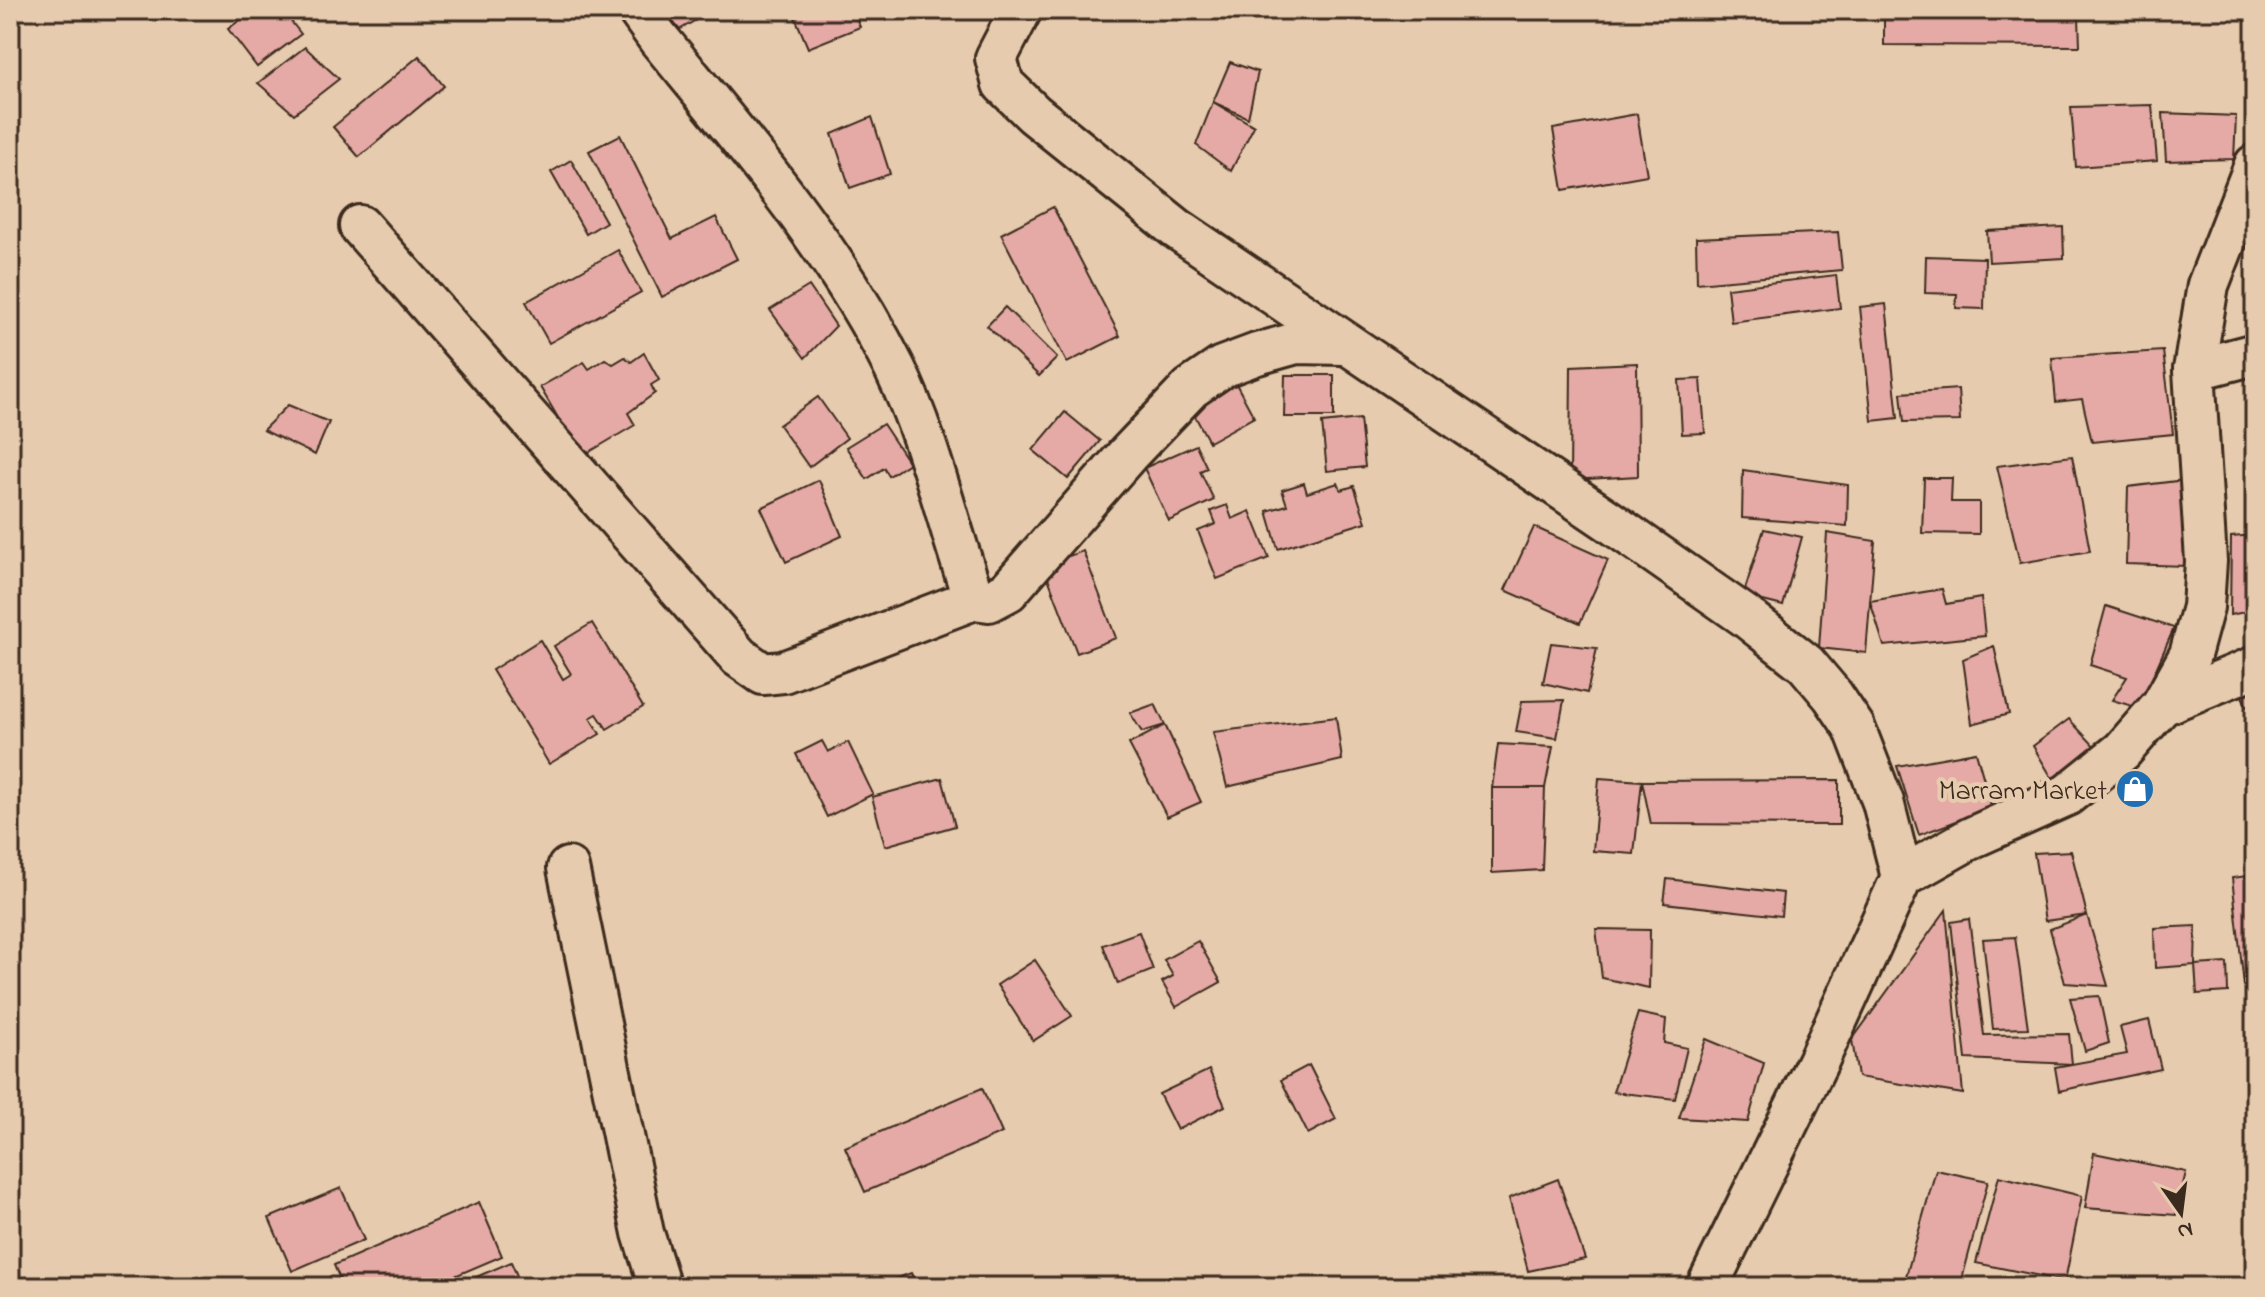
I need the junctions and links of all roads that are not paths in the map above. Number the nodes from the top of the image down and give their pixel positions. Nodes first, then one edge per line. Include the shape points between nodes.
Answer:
1 (638, 10) edge
2 (1021, 10) edge
3 (2255, 165) edge
4 (360, 226) dead end
5 (1343, 344) junction
6 (2255, 354) edge
7 (2194, 370) junction
8 (974, 599) junction
9 (2255, 667) edge
10 (2162, 705) junction
11 (568, 868) dead end
12 (1902, 877) junction
13 (660, 1287) edge
14 (1707, 1287) edge

1 - 8 street via 795,206 875,332 914,416
2 - 5 street via 996,58 1003,84 1176,228
3 - 7 street via 2208,285
4 - 8 street via 756,671 783,672
5 - 8 street via 1296,343 1222,367 1201,381 1128,454 1003,595 989,601
5 - 12 street via 1609,521 1806,664 1854,727 1883,802
6 - 7 street
7 - 10 street via 2206,561 2203,607 2190,655
9 - 10 street
10 - 12 street via 2122,751 2067,795 1971,838
11 - 13 street via 643,1233
12 - 14 street

